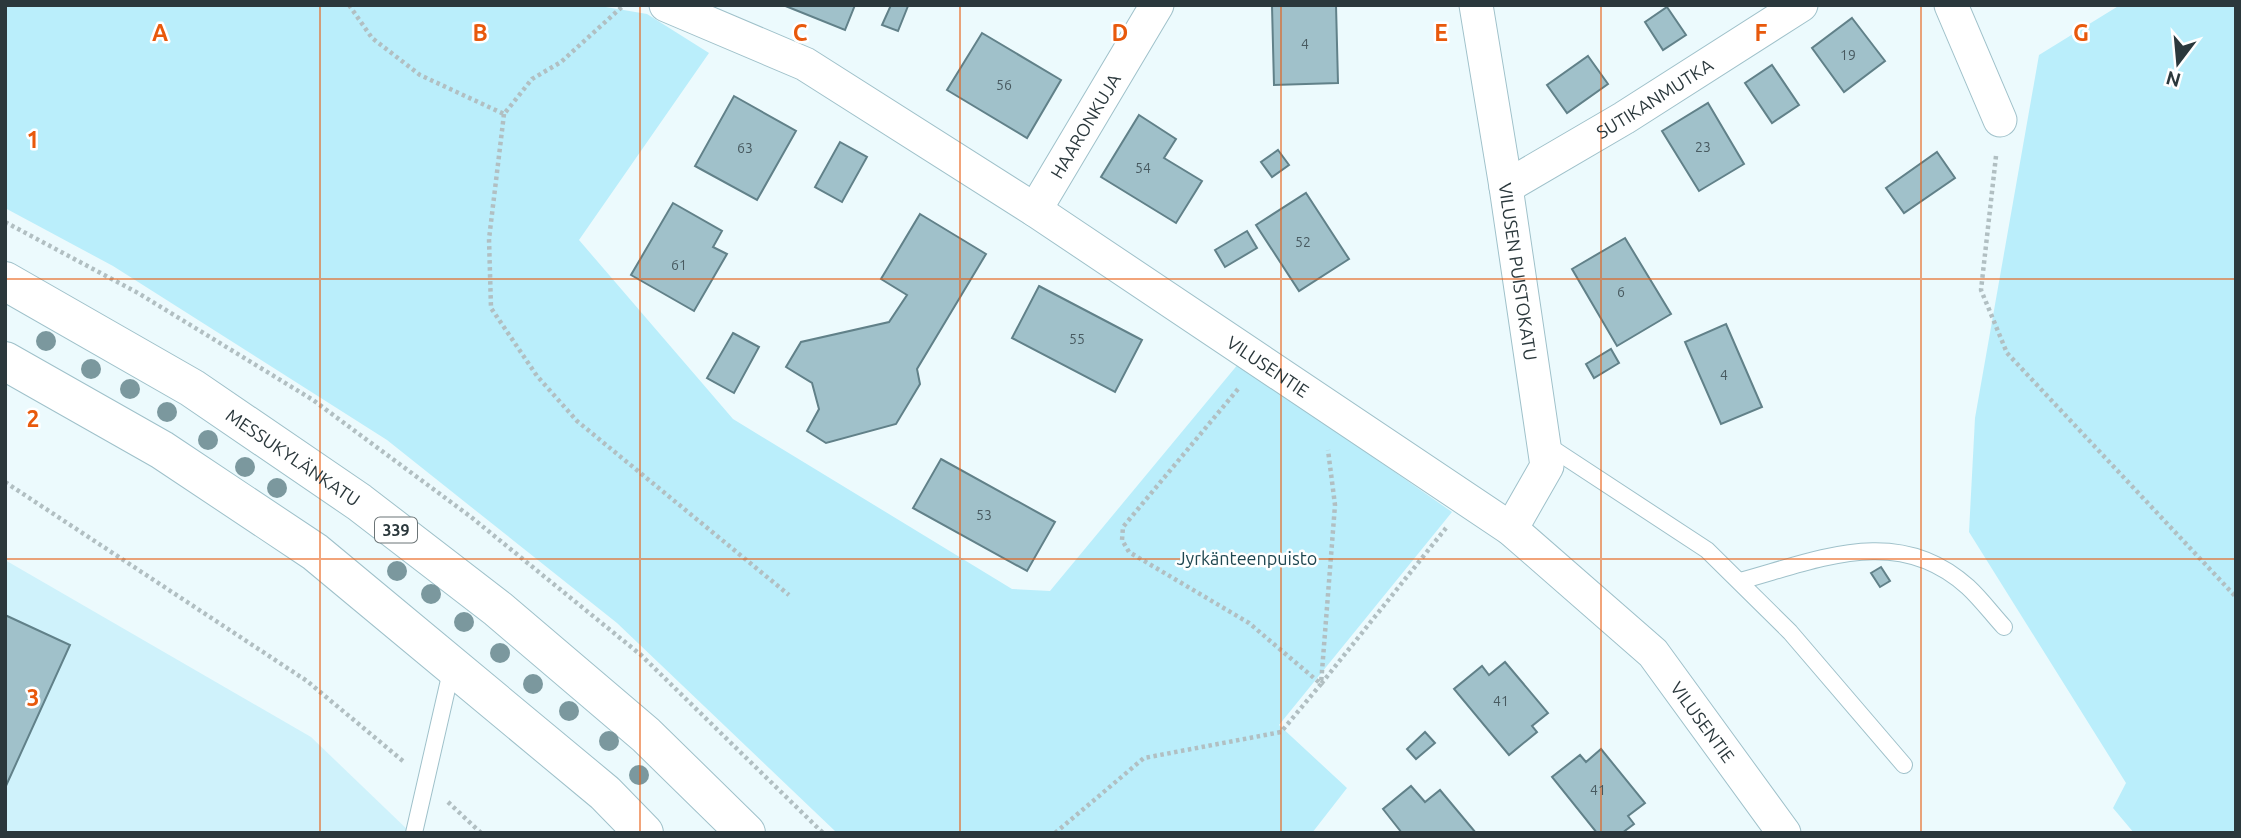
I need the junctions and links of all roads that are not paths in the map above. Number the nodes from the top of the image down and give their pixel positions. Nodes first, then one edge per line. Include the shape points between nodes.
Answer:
1 (666, 5) edge
2 (1157, 5) edge
3 (1476, 5) edge
4 (1801, 5) edge
5 (1951, 5) edge
6 (2000, 120) road end
7 (1506, 187) junction
8 (1035, 210) junction
9 (5, 281) edge
10 (5, 361) edge
11 (1543, 442) junction
12 (1511, 529) junction
13 (1740, 581) junction
14 (2004, 627) dead end
15 (452, 664) junction
16 (1904, 765) dead end
17 (414, 833) edge
18 (644, 833) edge
19 (746, 833) edge
20 (1784, 833) edge

1 - 8 street, VILUSENTIE via 805,64
2 - 8 street, HAARONKUJA
3 - 7 street, VILUSEN PUISTOKATU
4 - 7 street, SUTIKANMUTKA
5 - 6 street
7 - 11 street, VILUSEN PUISTOKATU
8 - 12 street, VILUSENTIE
9 - 19 main road, MESSUKYLÄNKATU / 339 via 192,388 359,502 498,609 646,735
10 - 15 main road via 162,450 315,552
11 - 12 street, VILUSEN PUISTOKATU via 1547,466
11 - 13 lane via 1707,550
12 - 20 street, VILUSENTIE via 1653,653
13 - 14 lane via 1848,552 1882,550 1912,555 1967,586
13 - 16 lane
15 - 17 lane
15 - 18 main road via 605,793

